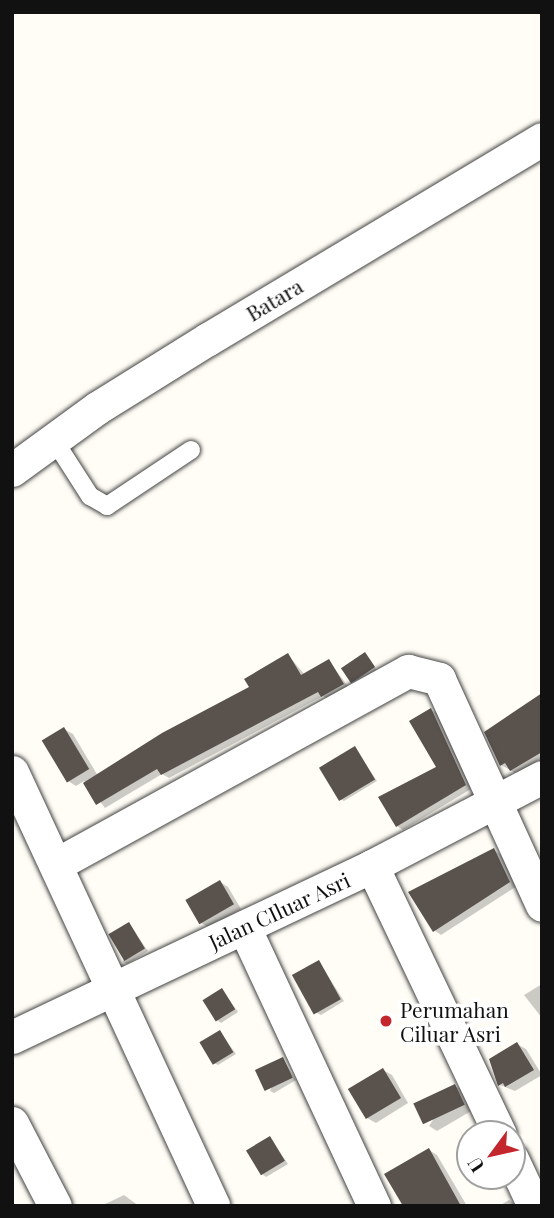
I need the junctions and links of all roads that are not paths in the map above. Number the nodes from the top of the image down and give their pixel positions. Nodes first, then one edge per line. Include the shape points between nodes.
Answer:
1 (542, 139) edge
2 (54, 440) junction
3 (191, 450) dead end
4 (12, 470) edge
5 (12, 772) edge
6 (542, 777) edge
7 (494, 802) junction
8 (57, 864) junction
9 (372, 866) junction
10 (542, 905) edge
11 (244, 927) junction
12 (113, 988) junction
13 (12, 1037) edge
14 (493, 1120) edge
15 (12, 1123) edge
16 (526, 1189) edge
17 (55, 1206) edge
18 (213, 1206) edge
19 (374, 1206) edge
20 (534, 1206) edge

1 - 2 street, Batara via 208,338
2 - 3 lane via 90,496 107,506
2 - 4 street, Batara
5 - 8 street
6 - 7 street, Jalan CIluar Asri
7 - 8 street via 439,679 408,671
7 - 9 street, Jalan CIluar Asri
7 - 10 street
8 - 12 street
9 - 11 street, Jalan CIluar Asri
9 - 14 street
11 - 12 street, Jalan CIluar Asri
11 - 19 street
12 - 13 street, Jalan CIluar Asri
12 - 18 street
15 - 17 street
16 - 20 street

